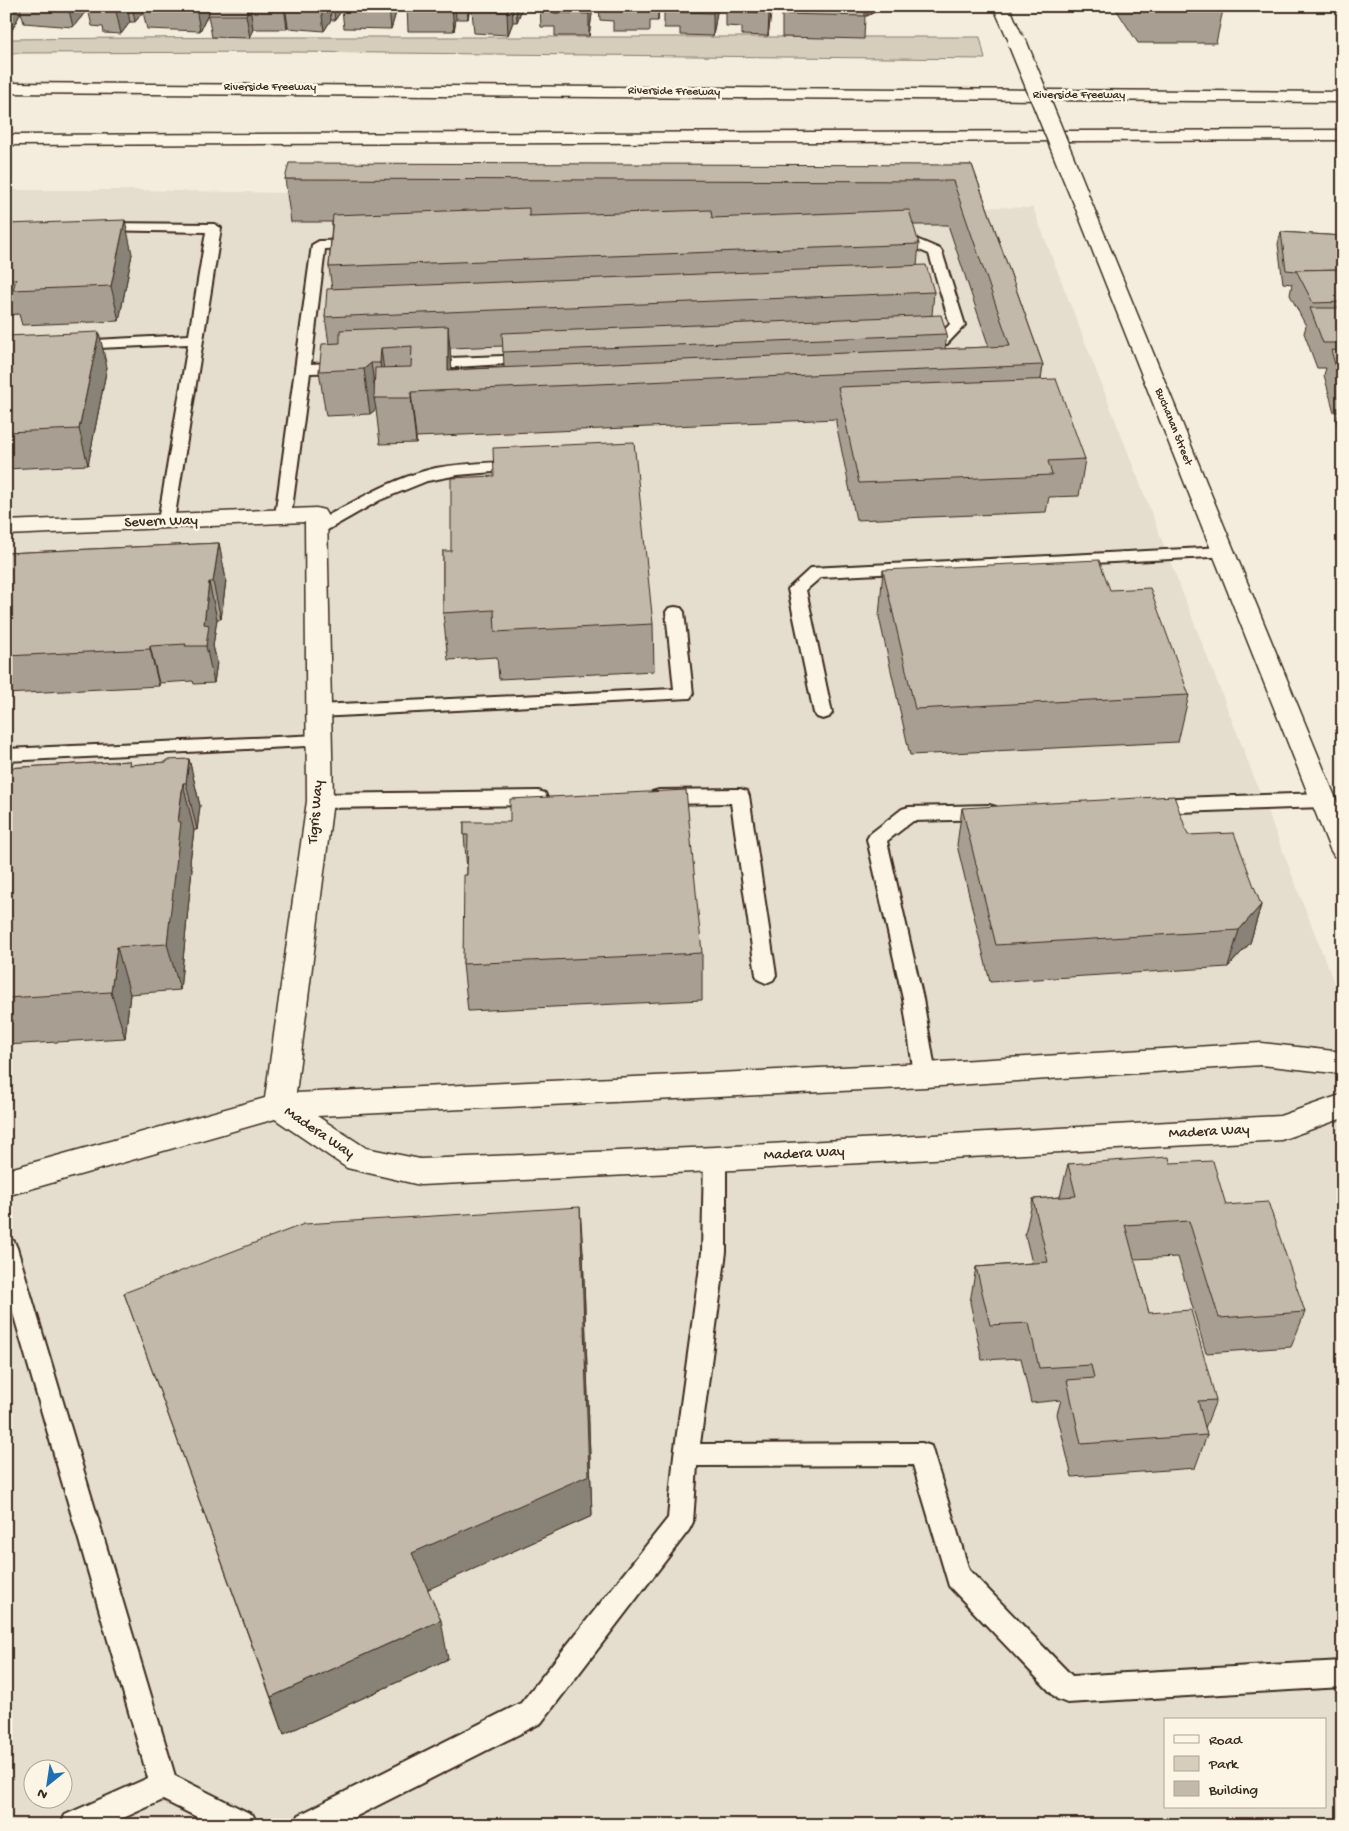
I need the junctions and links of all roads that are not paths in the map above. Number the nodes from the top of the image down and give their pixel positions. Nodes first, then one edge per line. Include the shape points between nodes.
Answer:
1 (1001, 6) edge
2 (6, 88) edge
3 (1343, 97) edge
4 (1343, 135) edge
5 (6, 140) edge
6 (86, 227) edge
7 (873, 238) edge
8 (377, 243) edge
9 (196, 339) junction
10 (902, 343) edge
11 (63, 346) edge
12 (542, 358) edge
13 (413, 364) edge
14 (363, 366) edge
15 (303, 369) junction
16 (539, 466) edge
17 (283, 516) junction
18 (166, 521) junction
19 (316, 522) junction
20 (6, 528) edge
21 (1224, 552) junction
22 (675, 612) dead end
23 (318, 711) junction
24 (823, 713) dead end
25 (320, 741) junction
26 (6, 755) edge
27 (640, 797) edge
28 (560, 798) edge
29 (1323, 800) junction
30 (320, 801) junction
31 (1134, 806) edge
32 (1006, 811) edge
33 (1343, 849) edge
34 (766, 975) dead end
35 (1343, 1063) edge
36 (925, 1075) junction
37 (279, 1106) junction
38 (1343, 1106) edge
39 (715, 1159) junction
40 (6, 1183) edge
41 (6, 1248) edge
42 (686, 1455) junction
43 (1343, 1674) edge
44 (164, 1785) junction
45 (75, 1825) edge
46 (244, 1825) edge
47 (309, 1825) edge

1 - 21 main road, Buchanan Street, bridge
2 - 3 main road, Riverside Freeway
4 - 5 main road
6 - 9 lane via 214,228
7 - 10 lane via 902,238 935,252 958,324 942,341
8 - 15 lane via 319,245
9 - 11 lane
9 - 18 lane
12 - 13 lane
14 - 15 lane
15 - 17 lane
16 - 19 lane via 436,474
17 - 18 main road, Severn Way
17 - 19 main road, Severn Way
18 - 20 main road, Severn Way
19 - 23 main road, Tigris Way
21 - 24 lane via 817,572 798,589
21 - 29 main road, Buchanan Street
22 - 23 lane via 684,694
23 - 25 main road, Tigris Way
25 - 26 lane
25 - 30 main road, Tigris Way
27 - 34 lane via 740,796
28 - 30 lane
29 - 31 lane
29 - 33 main road, Buchanan Street
30 - 37 main road, Tigris Way
32 - 36 lane via 909,814 877,839 913,999
35 - 36 main road, Madera Way via 1261,1054
36 - 37 main road, Madera Way
37 - 39 main road, Madera Way via 358,1160 420,1172
37 - 40 main road, Madera Way
38 - 39 main road, Madera Way via 1281,1128
39 - 42 lane via 714,1252
41 - 44 lane
42 - 43 lane via 922,1454 958,1577 1067,1690
42 - 47 lane via 680,1522 531,1713
44 - 45 lane
44 - 46 lane

